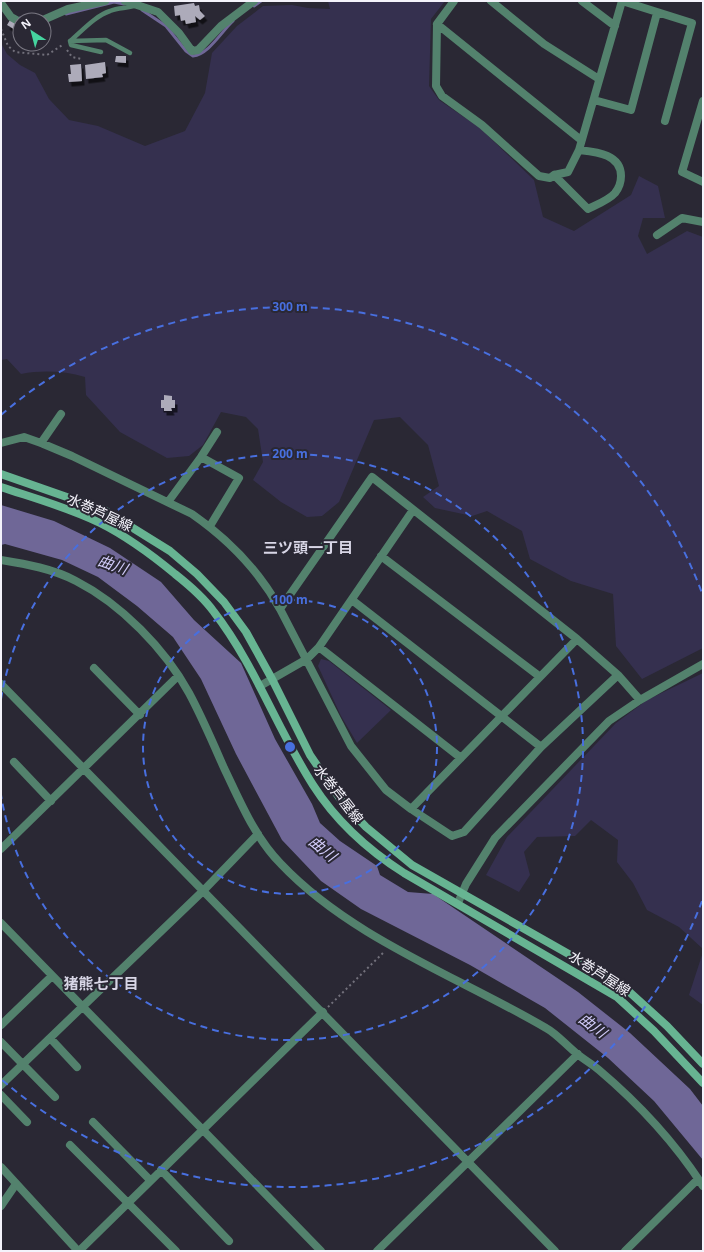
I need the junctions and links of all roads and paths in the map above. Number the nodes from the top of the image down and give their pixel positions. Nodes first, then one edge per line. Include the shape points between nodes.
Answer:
1 (106, 1) edge
2 (125, 1) edge
3 (254, 1) edge
4 (454, 1) edge
5 (491, 1) edge
6 (582, 1) edge
7 (622, 1) edge
8 (1, 3) edge
9 (138, 5) junction
10 (658, 13) junction
11 (52, 16) edge
12 (12, 18) edge
13 (436, 24) junction
14 (615, 26) junction
15 (1, 29) edge
16 (70, 41) junction
17 (101, 52) dead end
18 (130, 53) dead end
19 (599, 79) junction
20 (594, 100) junction
21 (703, 101) edge
22 (665, 121) dead end
23 (581, 140) junction
24 (579, 150) junction
25 (554, 175) junction
26 (703, 182) edge
27 (703, 222) edge
28 (657, 235) dead end
29 (61, 414) dead end
30 (217, 432) dead end
31 (1, 443) edge
32 (41, 443) junction
33 (201, 457) junction
34 (1, 474) edge
35 (1, 487) edge
36 (168, 502) junction
37 (413, 510) junction
38 (210, 526) junction
39 (381, 556) junction
40 (1, 560) edge
41 (352, 600) junction
42 (280, 609) junction
43 (577, 639) junction
44 (319, 647) junction
45 (307, 659) junction
46 (703, 664) edge
47 (94, 668) dead end
48 (618, 675) junction
49 (178, 676) junction
50 (539, 676) junction
51 (272, 679) junction
52 (1, 684) edge
53 (260, 686) junction
54 (640, 700) junction
55 (140, 715) junction
56 (500, 717) junction
57 (541, 747) junction
58 (461, 758) junction
59 (14, 762) dead end
60 (84, 768) junction
61 (51, 801) junction
62 (411, 809) junction
63 (258, 834) junction
64 (1, 849) edge
65 (204, 890) junction
66 (462, 893) junction
67 (458, 903) junction
68 (1, 923) edge
69 (391, 945) junction
70 (52, 976) junction
71 (82, 1006) junction
72 (323, 1012) junction
73 (1, 1025) edge
74 (50, 1038) junction
75 (1, 1042) edge
76 (578, 1054) junction
77 (23, 1064) junction
78 (703, 1064) edge
79 (77, 1067) dead end
80 (703, 1083) edge
81 (1, 1085) edge
82 (1, 1095) edge
83 (54, 1097) dead end
84 (28, 1122) dead end
85 (93, 1122) dead end
86 (202, 1130) junction
87 (70, 1145) dead end
88 (468, 1163) junction
89 (1, 1167) edge
90 (161, 1170) junction
91 (150, 1180) junction
92 (701, 1183) edge
93 (16, 1184) junction
94 (128, 1202) junction
95 (1, 1206) edge
96 (229, 1241) dead end
97 (78, 1251) edge
98 (176, 1251) edge
99 (321, 1251) edge
100 (378, 1251) edge
101 (555, 1251) edge
102 (625, 1251) edge

1 - 11 street via 68,9
2 - 9 street
3 - 9 street via 221,26 198,50 192,51 179,33 158,12
4 - 13 street
5 - 19 street via 544,44
6 - 14 street
7 - 10 street
7 - 14 street
8 - 12 street
9 - 16 lane via 110,11
10 - 20 street via 631,110
10 - 22 street via 692,23
13 - 23 street
13 - 25 street via 436,86 442,96 482,124 539,176 550,178
14 - 19 street
15 - 16 path via 8,46 15,52 47,55
16 - 17 lane via 71,45
16 - 18 lane via 106,40
19 - 20 street
20 - 23 street
21 - 26 street via 682,172
23 - 24 street
24 - 25 street via 568,172
24 - 25 street via 598,152 617,162 621,183 614,194 588,209
27 - 28 street via 682,218
29 - 32 street
30 - 33 street
31 - 32 street via 24,437
32 - 36 street
33 - 36 street
33 - 38 street via 239,478
34 - 51 main road, 水巻芦屋線 via 104,510 170,551 224,602 246,632
35 - 53 main road, 水巻芦屋線 via 99,523 133,541 161,562 188,584 214,611
36 - 38 street
37 - 39 street
37 - 42 street via 372,477
37 - 43 street
38 - 42 street via 235,549 267,586
39 - 41 street
39 - 50 street
40 - 49 street via 52,571 75,580 101,596 146,634
41 - 44 street
41 - 56 street
42 - 45 street
43 - 48 street
43 - 50 street
44 - 45 street
44 - 58 street
45 - 51 street
45 - 62 street via 351,746 386,790
46 - 54 street
47 - 55 street
48 - 54 street
48 - 57 street
49 - 55 street
49 - 63 street via 189,692 240,802
50 - 56 street
51 - 53 street
51 - 66 main road, 水巻芦屋線 via 310,755 343,803 412,865
52 - 60 street
53 - 67 main road, 水巻芦屋線 via 314,787 355,836 387,862
54 - 66 street via 609,721 495,838
55 - 60 street
56 - 57 street
56 - 58 street
57 - 62 street via 464,832 452,836
58 - 62 street
59 - 61 street
60 - 61 street
60 - 65 street
61 - 64 street
63 - 65 street
63 - 69 street via 279,863 330,908
65 - 71 street
65 - 72 street
66 - 67 street
66 - 78 main road, 水巻芦屋線 via 625,988 667,1026
67 - 80 main road, 水巻芦屋線 via 617,997 654,1031
68 - 70 street
69 - 72 path
69 - 76 street via 548,1030
70 - 71 street
70 - 73 street
71 - 74 street
71 - 86 street
72 - 86 street
72 - 88 street
74 - 77 street
74 - 79 street
75 - 77 street
76 - 88 street
76 - 92 street via 633,1101
77 - 81 street
77 - 83 street
82 - 84 street
85 - 91 street
86 - 90 street
86 - 99 street
87 - 94 street
88 - 100 street
88 - 101 street
89 - 93 street
90 - 91 street
90 - 96 street
91 - 94 street
92 - 102 street
93 - 95 street
93 - 97 street
94 - 97 street
94 - 98 street

